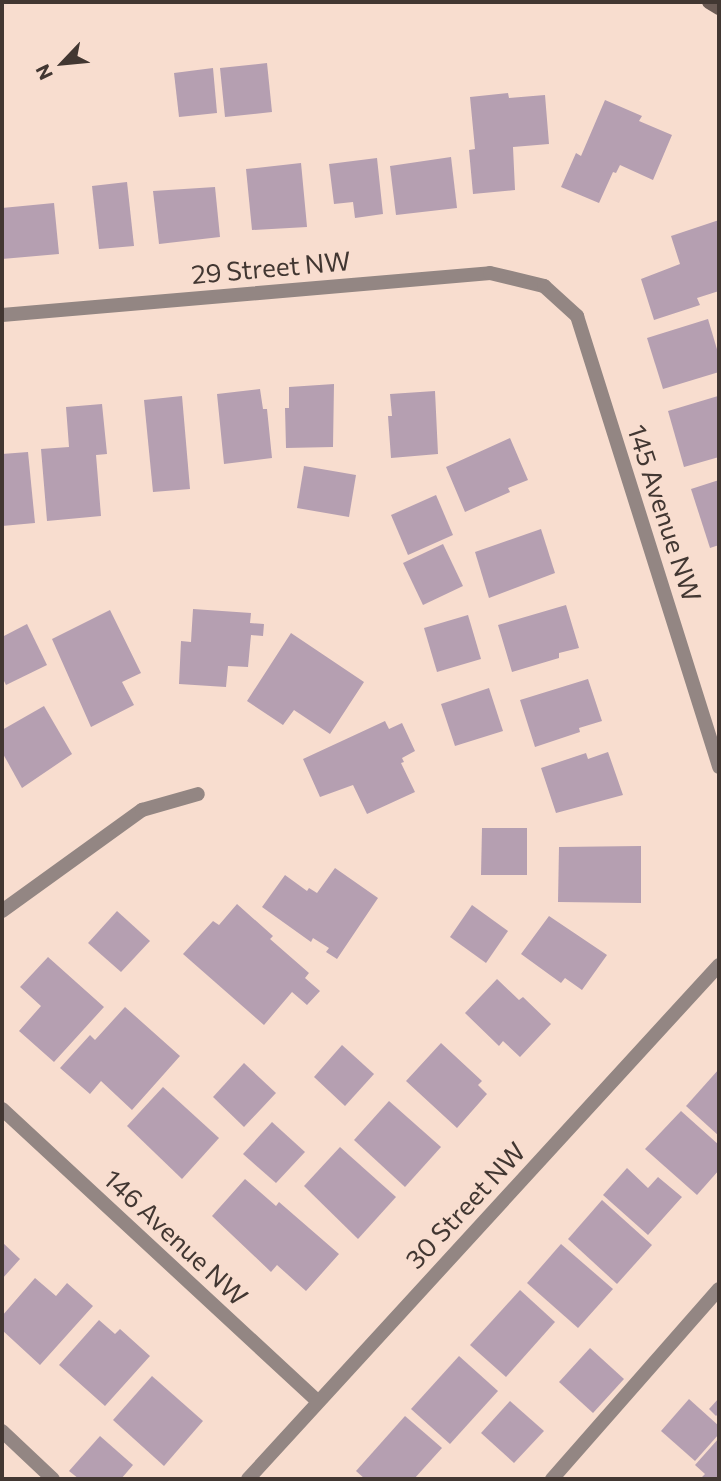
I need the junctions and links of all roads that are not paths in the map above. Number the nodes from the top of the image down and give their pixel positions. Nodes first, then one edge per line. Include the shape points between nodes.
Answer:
1 (709, 2) edge
2 (719, 8) edge
3 (544, 286) joint
4 (2, 315) edge
5 (719, 767) edge
6 (198, 794) dead end
7 (2, 911) edge
8 (719, 965) edge
9 (2, 1109) edge
10 (719, 1289) edge
11 (317, 1401) junction
12 (2, 1431) edge
13 (53, 1479) edge
14 (248, 1479) edge
15 (552, 1479) edge

1 - 2 main road
3 - 4 street, 29 Street NW via 490,274
3 - 5 street, 145 Avenue NW via 577,316
6 - 7 street via 142,810
8 - 11 street, 30 Street NW
9 - 11 street, 146 Avenue NW
10 - 15 street
11 - 14 street, 30 Street NW
12 - 13 street

